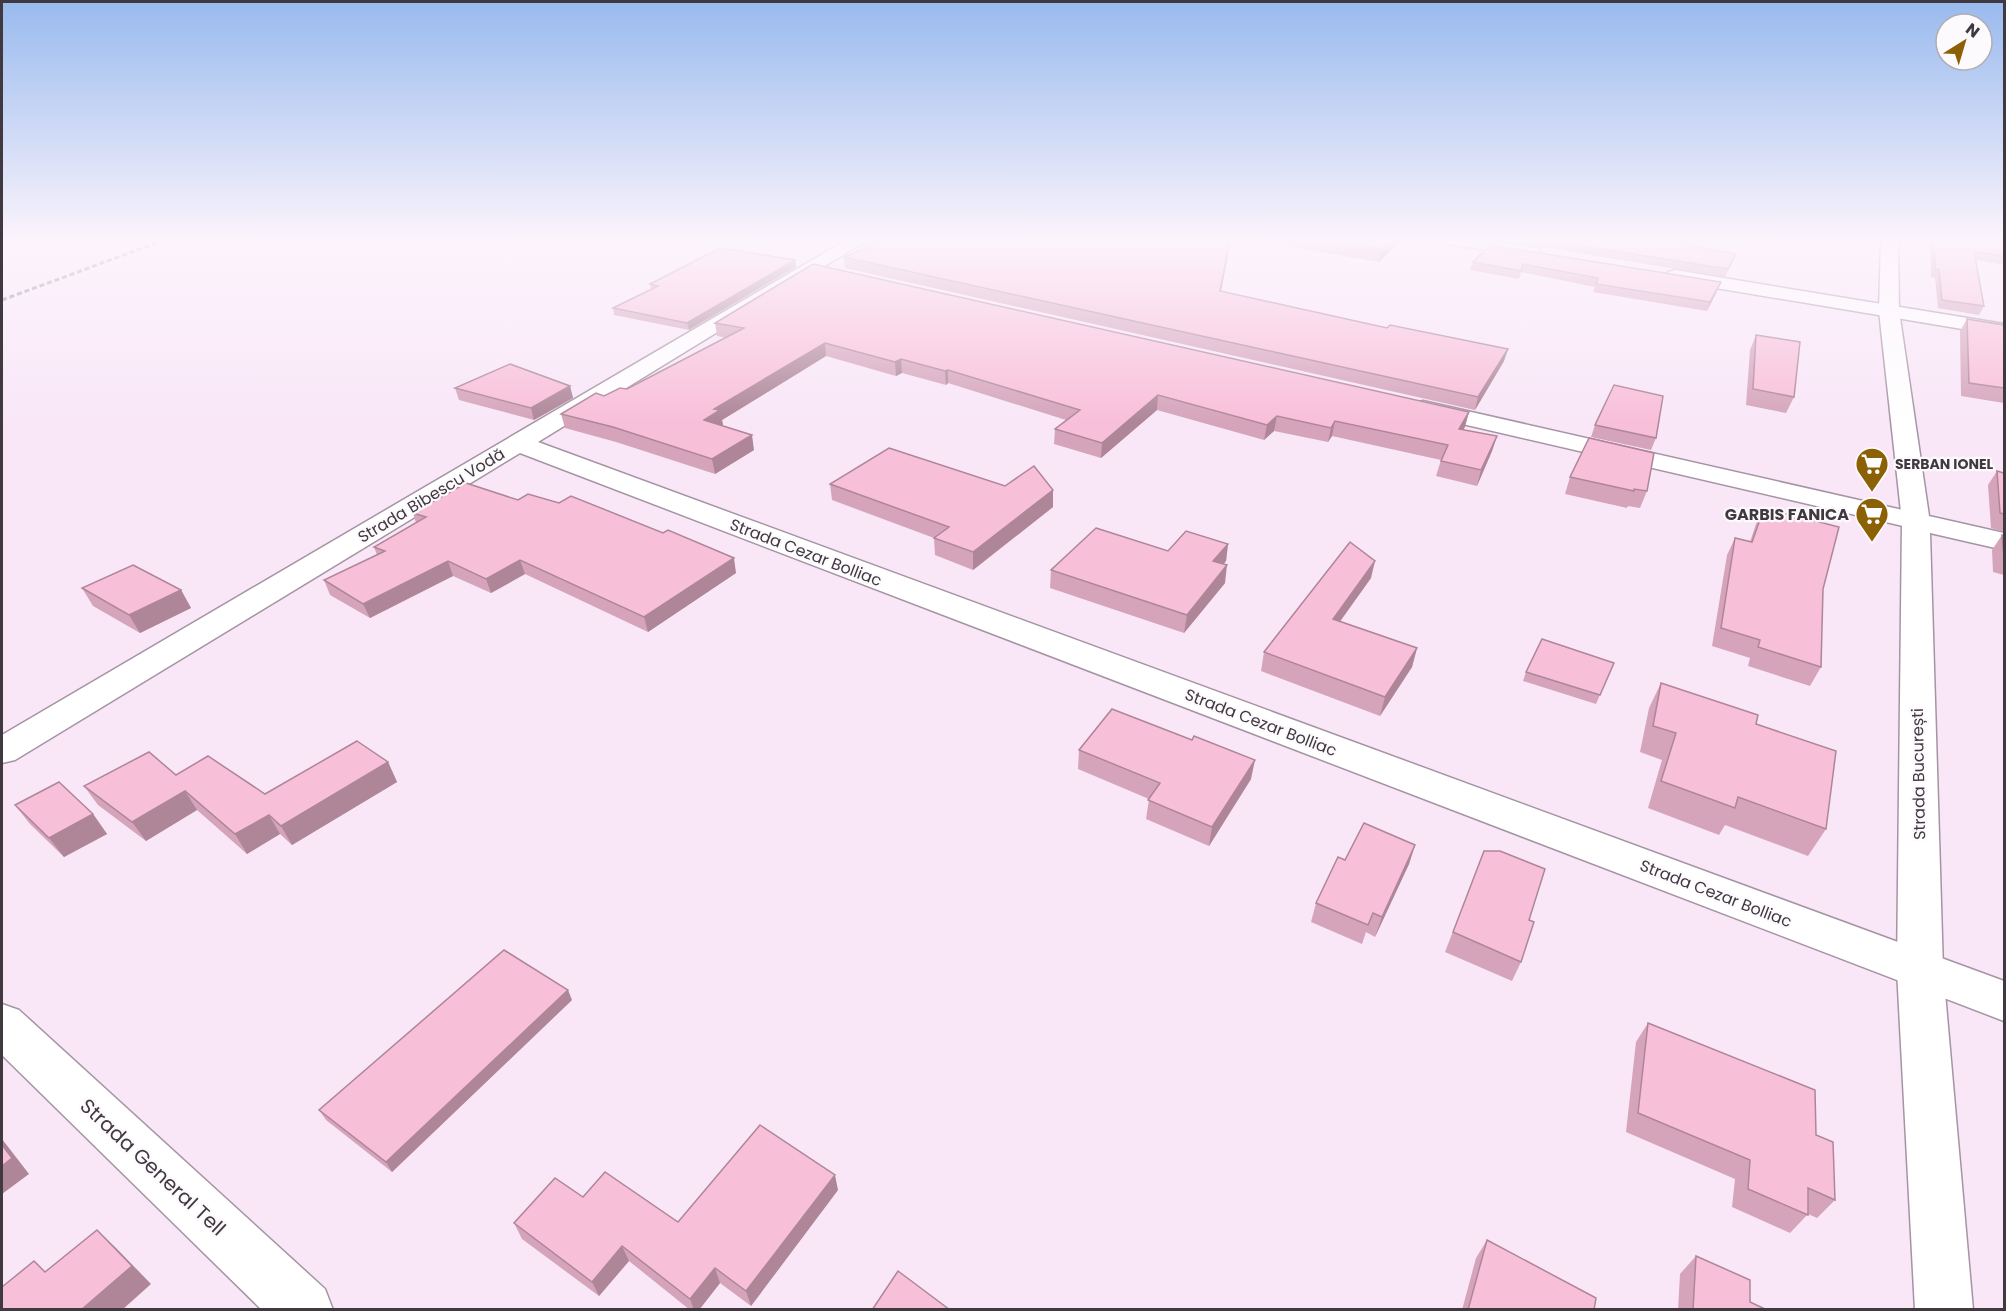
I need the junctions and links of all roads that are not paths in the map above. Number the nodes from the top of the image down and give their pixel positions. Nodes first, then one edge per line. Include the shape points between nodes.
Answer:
1 (756, 300) edge
2 (1823, 300) edge
3 (1889, 300) edge
4 (1889, 311) junction
5 (2004, 330) edge
6 (1404, 404) edge
7 (517, 443) junction
8 (1916, 521) junction
9 (2004, 541) edge
10 (2, 751) edge
11 (1920, 970) junction
12 (2004, 1001) edge
13 (2, 1025) edge
14 (304, 1310) edge
15 (1944, 1310) edge

1 - 7 street, Strada Bibescu Vodă
2 - 4 street
3 - 4 street, Strada București
4 - 5 street
4 - 8 street, Strada București
6 - 8 street
7 - 10 street, Strada Bibescu Vodă
7 - 11 street, Strada Cezar Bolliac
8 - 9 street
8 - 11 street, Strada București
11 - 12 street, Strada Cezar Bolliac
11 - 15 street, Strada București
13 - 14 street, Strada General Tell

